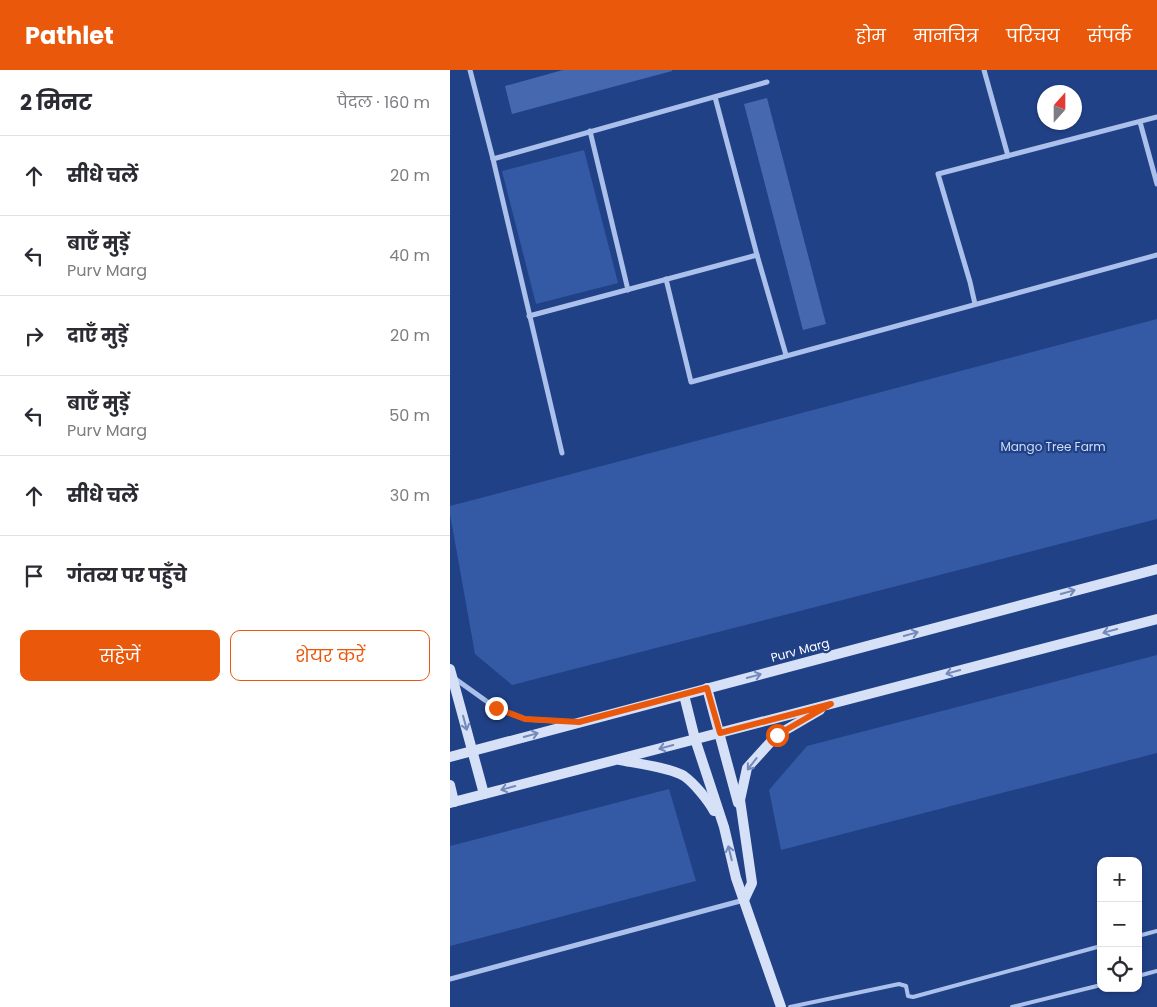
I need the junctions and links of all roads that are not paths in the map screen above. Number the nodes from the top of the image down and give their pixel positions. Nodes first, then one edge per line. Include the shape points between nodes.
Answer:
1 (470, 70) edge
2 (984, 70) edge
3 (767, 82) dead end
4 (715, 96) junction
5 (1157, 117) edge
6 (1140, 122) junction
7 (590, 132) junction
8 (1008, 156) junction
9 (493, 159) junction
10 (1157, 184) edge
11 (757, 255) junction
12 (1157, 255) edge
13 (666, 280) junction
14 (628, 290) junction
15 (975, 304) junction
16 (529, 316) junction
17 (786, 356) junction
18 (562, 453) dead end
19 (1157, 568) edge
20 (1157, 619) edge
21 (451, 672) edge
22 (707, 688) junction
23 (684, 695) junction
24 (831, 704) junction
25 (579, 722) junction
26 (720, 733) junction
27 (695, 739) junction
28 (472, 751) junction
29 (450, 757) edge
30 (617, 759) junction
31 (450, 785) edge
32 (484, 794) junction
33 (452, 802) edge
34 (743, 824) junction
35 (724, 827) junction
36 (744, 900) junction
37 (1157, 930) edge
38 (1142, 935) edge
39 (1097, 947) edge
40 (1157, 971) edge
41 (1142, 975) edge
42 (450, 979) edge
43 (1097, 986) edge
44 (781, 1007) edge
45 (790, 1007) edge
46 (1012, 1007) edge

1 - 9 street
2 - 8 street
3 - 4 street
4 - 7 street
4 - 11 street
5 - 6 street
6 - 8 street
6 - 10 street
7 - 9 street
7 - 14 street
8 - 15 street via 938,174
9 - 16 street
11 - 13 street
11 - 17 street
12 - 15 street
13 - 14 street
13 - 17 street via 691,382
14 - 16 street
15 - 17 street
16 - 18 street
22 -> 19 main road, Purv Marg
20 -> 24 main road
21 - 25 street via 496,708 525,719
21 -> 28 main road
22 - 23 main road, Purv Marg
22 - 26 main road
23 - 25 main road, Purv Marg
23 - 27 main road
24 - 26 main road
24 -> 34 main road via 777,735 747,768 740,800
28 -> 25 main road, Purv Marg
26 - 27 main road
26 - 34 main road
27 -> 30 main road
27 - 35 main road
28 - 29 main road, Purv Marg
28 - 32 main road
30 -> 32 main road
30 - 35 main road via 683,776 708,801
31 - 33 main road
32 - 33 main road
34 - 36 main road via 752,883
36 -> 35 main road
36 - 42 street
36 - 44 main road
37 - 38 lane
39 - 45 lane via 913,998 908,996 906,986 899,984
40 - 41 lane
43 - 46 lane

